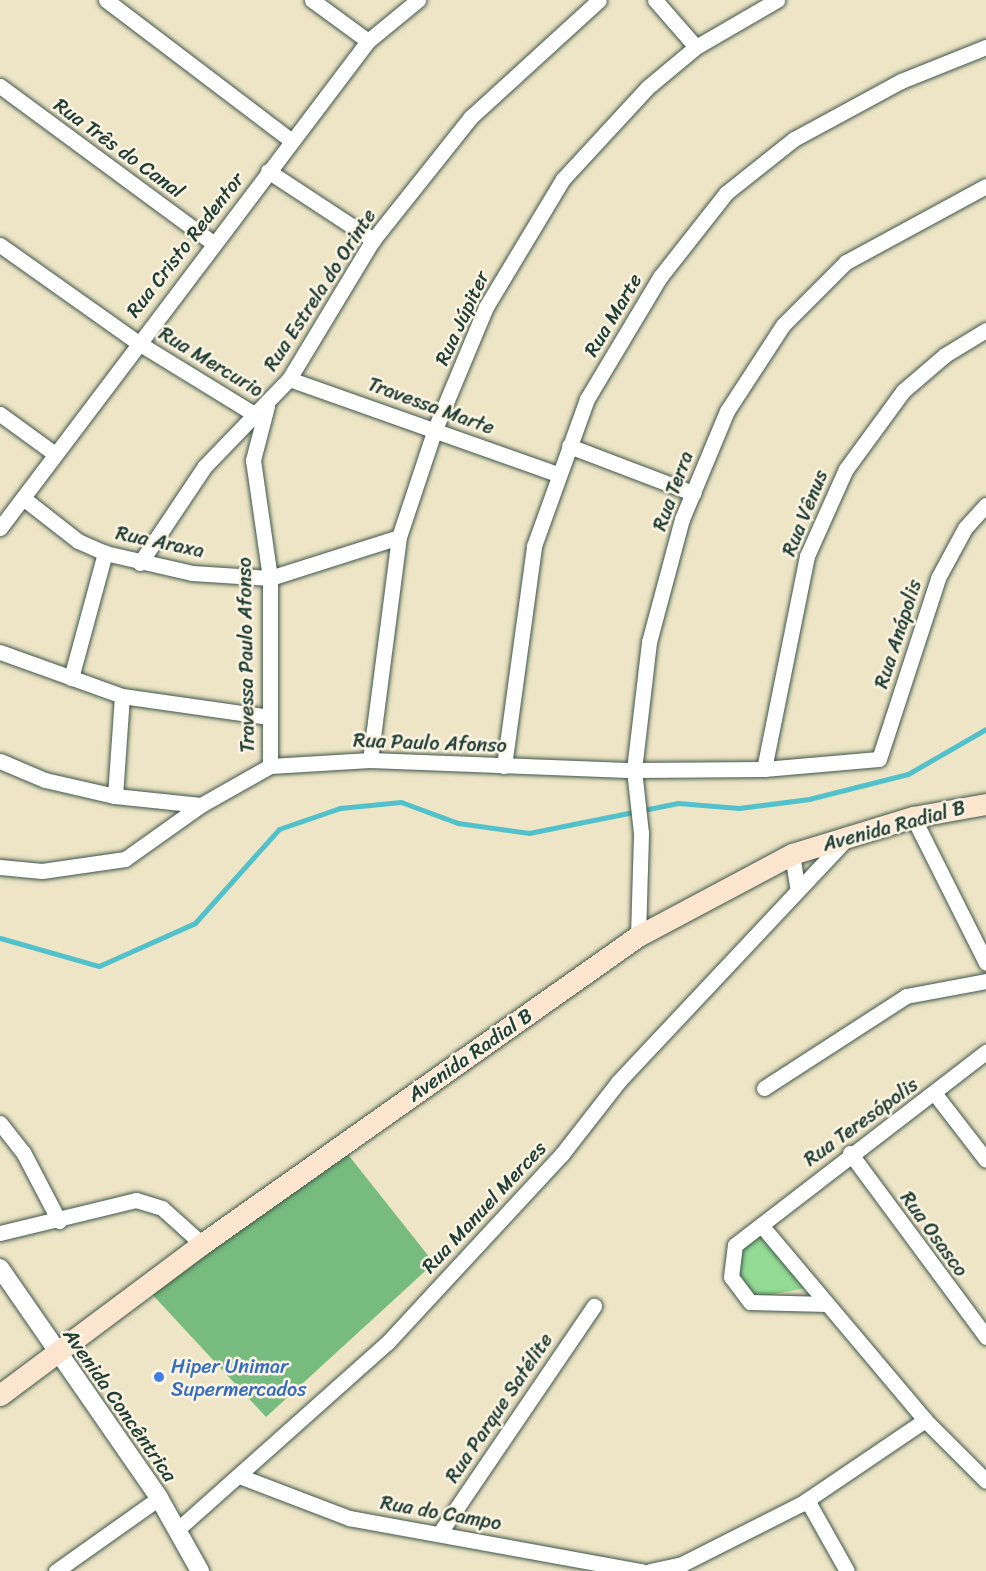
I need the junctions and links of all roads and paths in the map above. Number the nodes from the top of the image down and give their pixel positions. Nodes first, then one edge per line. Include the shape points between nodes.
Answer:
1 (106, 0) edge
2 (312, 0) edge
3 (418, 0) edge
4 (599, 0) edge
5 (655, 0) edge
6 (777, 0) edge
7 (368, 41) junction
8 (696, 47) junction
9 (986, 47) edge
10 (0, 86) edge
11 (292, 141) junction
12 (268, 171) junction
13 (986, 186) edge
14 (373, 240) junction
15 (213, 243) junction
16 (0, 245) edge
17 (986, 330) edge
18 (137, 342) junction
19 (289, 379) junction
20 (0, 414) edge
21 (260, 417) junction
22 (435, 429) junction
23 (569, 446) junction
24 (55, 454) junction
25 (558, 474) junction
26 (693, 493) junction
27 (23, 498) junction
28 (986, 505) edge
29 (0, 528) edge
30 (399, 537) junction
31 (105, 553) junction
32 (140, 563) junction
33 (270, 578) junction
34 (0, 652) edge
35 (71, 678) junction
36 (122, 696) junction
37 (270, 717) junction
38 (885, 753) joint
39 (370, 760) junction
40 (0, 761) edge
41 (270, 766) junction
42 (504, 766) junction
43 (764, 769) junction
44 (634, 770) junction
45 (115, 796) junction
46 (986, 804) edge
47 (201, 805) junction
48 (913, 817) junction
49 (849, 836) junction
50 (792, 854) junction
51 (0, 867) edge
52 (798, 890) junction
53 (638, 936) junction
54 (986, 963) edge
55 (986, 981) edge
56 (986, 1052) edge
57 (764, 1088) dead end
58 (935, 1094) junction
59 (0, 1123) edge
60 (850, 1153) junction
61 (986, 1160) edge
62 (59, 1221) junction
63 (761, 1225) junction
64 (0, 1233) edge
65 (202, 1244) junction
66 (0, 1268) edge
67 (827, 1304) junction
68 (594, 1306) dead end
69 (986, 1337) edge
70 (55, 1353) junction
71 (0, 1395) edge
72 (926, 1420) junction
73 (239, 1476) junction
74 (986, 1481) edge
75 (159, 1498) junction
76 (807, 1500) junction
77 (178, 1529) junction
78 (439, 1534) junction
79 (56, 1571) edge
80 (200, 1571) edge
81 (642, 1571) edge
82 (650, 1571) edge
83 (847, 1571) edge

1 - 11 street
2 - 7 street
3 - 7 street, Rua Cristo Redentor
4 - 14 street, Rua Estrela do Orinte via 471,117
5 - 8 street
6 - 8 street, Rua Júpiter
7 - 11 street, Rua Cristo Redentor
8 - 22 street, Rua Júpiter via 648,87 563,179 486,307
9 - 23 street, Rua Marte via 900,81 794,139 726,193 660,277 587,399
10 - 15 street, Rua Três do Canal
11 - 12 street, Rua Cristo Redentor
12 - 14 street
12 - 15 street, Rua Cristo Redentor
13 - 26 street, Rua Terra via 846,262 783,326 727,411
14 - 19 street, Rua Estrela do Orinte
15 - 18 street, Rua Cristo Redentor
16 - 18 street, Rua Mercurio
17 - 43 street, Rua Vênus via 945,355 903,391 846,469 807,556
18 - 21 street, Rua Mercurio
18 - 24 street, Rua Cristo Redentor
19 - 21 street, Rua Estrela do Orinte
19 - 22 street, Travessa Marte
20 - 24 street
21 - 32 street, Rua Estrela do Orinte via 205,466
21 - 33 street, Travessa Paulo Afonso via 252,460
22 - 25 street, Travessa Marte
22 - 30 street, Rua Júpiter
23 - 25 street, Rua Marte
23 - 26 street
24 - 27 street, Rua Cristo Redentor
25 - 42 street, Rua Marte via 534,546
26 - 44 street, Rua Terra via 649,642
27 - 29 street, Rua Cristo Redentor
27 - 31 street, Rua Araxa via 78,540
28 - 38 street, Rua Anápolis via 965,528 938,578 919,626
30 - 33 street
30 - 39 street, Rua Júpiter
31 - 32 street, Rua Araxa
31 - 35 street
32 - 33 street, Rua Araxa
33 - 37 street, Travessa Paulo Afonso
34 - 35 street
35 - 36 street
36 - 37 street
36 - 45 street
37 - 41 street, Travessa Paulo Afonso
38 - 43 street, Rua Paulo Afonso via 879,759
39 - 41 street, Rua Paulo Afonso
39 - 42 street, Rua Paulo Afonso
40 - 45 street via 45,780
41 - 47 street, Rua Paulo Afonso
42 - 44 street, Rua Paulo Afonso
43 - 44 street, Rua Paulo Afonso
44 - 53 street, Rua Terra via 641,832
45 - 47 street
46 - 48 main road, Avenida Radial B
47 - 51 street, Rua Paulo Afonso via 125,859 42,871
48 - 49 main road, Avenida Radial B
48 - 54 street
49 - 50 main road, Avenida Radial B
49 - 52 street, Rua Manuel Merces
50 - 52 street
50 - 53 main road, Avenida Radial B
52 - 73 street, Rua Manuel Merces via 618,1082 562,1154 387,1343
53 - 65 main road, Avenida Radial B
55 - 57 street via 898,999
56 - 58 street, Rua Teresópolis
58 - 60 street, Rua Teresópolis
58 - 61 street
59 - 62 street via 23,1152
60 - 63 street, Rua Teresópolis
60 - 69 street, Rua Osasco
62 - 64 street
62 - 65 street via 136,1200 150,1202
63 - 67 street
63 - 67 street, Rua Teresópolis via 733,1250 731,1277 740,1294 761,1306
65 - 70 main road, Avenida Radial B
66 - 70 street, Avenida Concêntrica
67 - 72 street
68 - 78 street, Rua Parque Satélite
70 - 71 main road, Avenida Radial B
70 - 75 street, Avenida Concêntrica
72 - 74 street
72 - 76 street
73 - 77 street, Rua Manuel Merces
73 - 78 street, Rua do Campo via 349,1518
75 - 77 street, Avenida Concêntrica
75 - 79 street
76 - 82 street via 682,1564
76 - 83 street
77 - 80 street, Avenida Concêntrica
78 - 81 street, Rua do Campo

